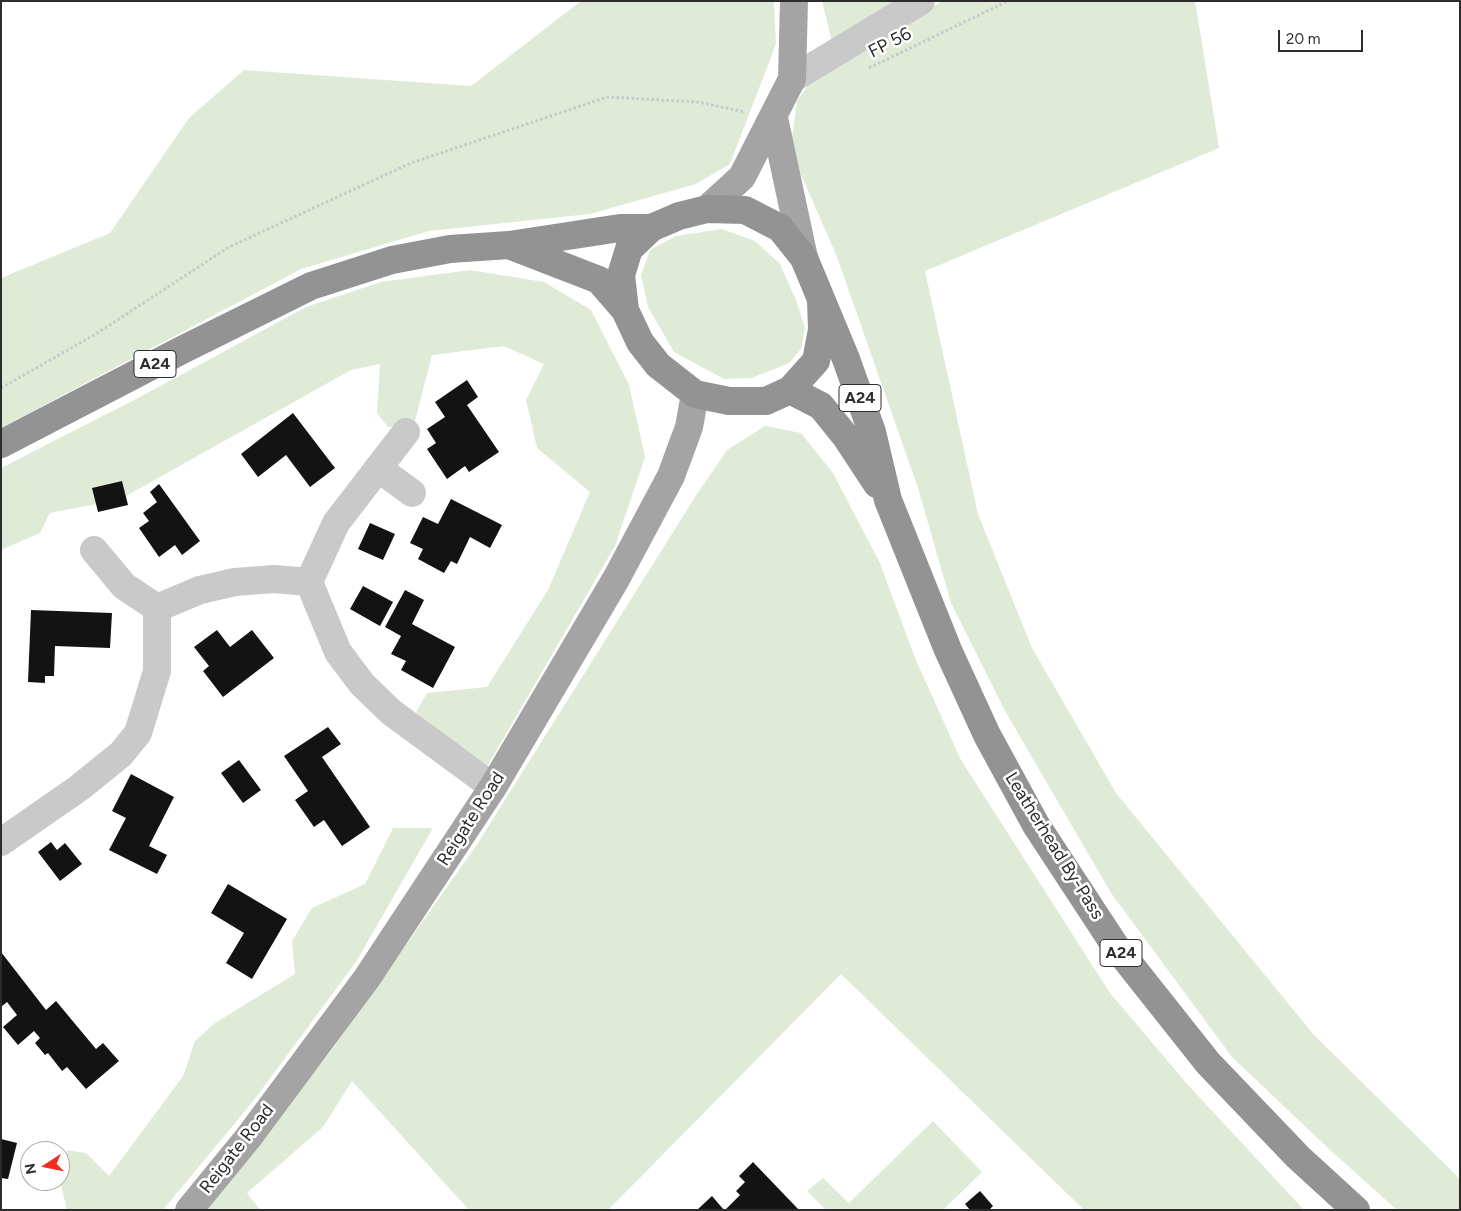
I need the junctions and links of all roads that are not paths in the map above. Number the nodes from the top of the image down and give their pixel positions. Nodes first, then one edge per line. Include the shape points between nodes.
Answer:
1 (794, 1) edge
2 (921, 1) edge
3 (792, 79) junction
4 (774, 118) junction
5 (707, 209) junction
6 (651, 228) junction
7 (509, 245) junction
8 (804, 258) junction
9 (821, 300) junction
10 (624, 310) junction
11 (790, 390) junction
12 (695, 394) junction
13 (406, 432) dead end
14 (1, 444) edge
15 (378, 468) junction
16 (412, 493) dead end
17 (888, 500) junction
18 (94, 550) dead end
19 (309, 582) junction
20 (157, 608) junction
21 (493, 786) junction
22 (1, 842) edge
23 (189, 1210) edge
24 (1356, 1210) edge

1 - 3 main road
2 - 3 street
3 - 4 main road
4 - 5 main road via 742,177
4 - 8 main road
5 - 6 highway, Leatherhead By-Pass
5 - 8 highway, Leatherhead By-Pass via 745,210 780,228
6 - 7 highway, A24 via 620,228
6 - 10 highway via 629,249 621,275
7 - 10 highway, A24 via 598,280
7 - 14 highway, A24 via 450,249 392,260 311,286
8 - 9 highway, Leatherhead By-Pass
9 - 11 highway via 822,330 816,361
9 - 17 highway, Leatherhead By-Pass / A24 via 872,432
10 - 12 highway via 640,342 658,365
11 - 12 highway via 766,400 728,401
11 - 17 highway, Leatherhead By-Pass / A24 via 820,406 846,436
12 - 21 main road, Reigate Road via 688,427 670,476 616,579
13 - 15 street
15 - 16 street
15 - 19 street via 336,523
17 - 24 highway, Leatherhead By-Pass / A24 via 948,650 1036,826 1116,947 1208,1062 1298,1157
18 - 20 street via 124,586
19 - 20 street via 274,579 235,582 200,590
19 - 21 street via 338,652 362,684 390,712
20 - 22 street via 157,671 138,732 121,754
21 - 23 main road, Reigate Road via 367,978 248,1138

